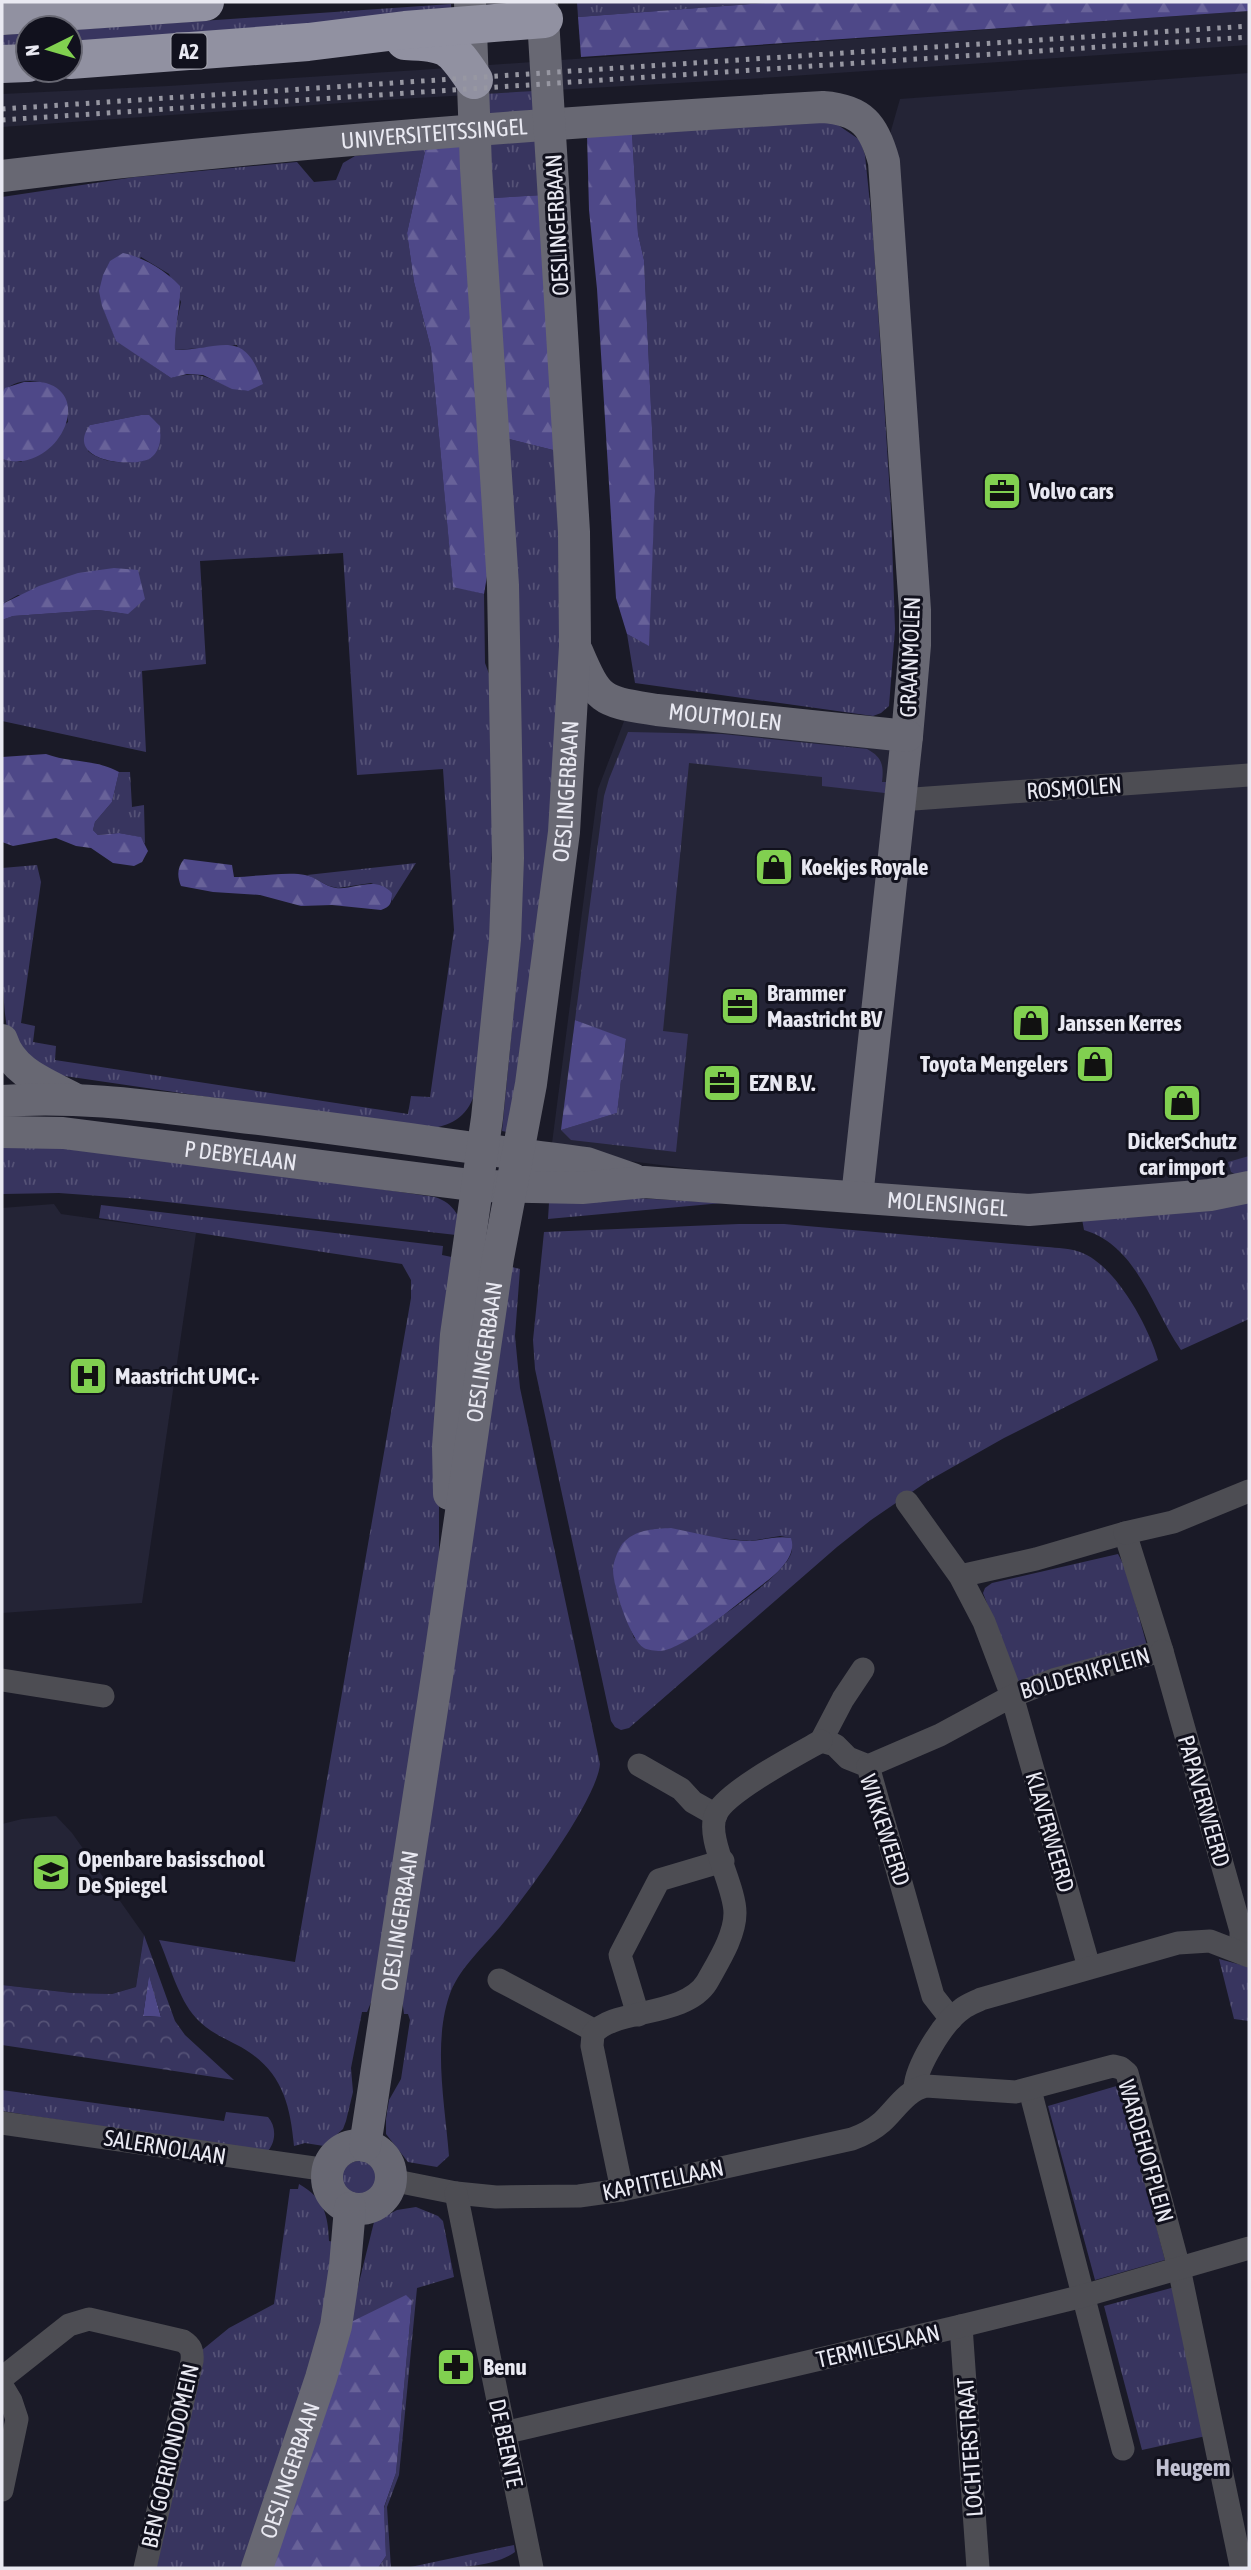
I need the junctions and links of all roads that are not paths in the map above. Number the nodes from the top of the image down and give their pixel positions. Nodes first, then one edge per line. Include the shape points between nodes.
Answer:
1 (205, 2) edge
2 (2, 16) edge
3 (544, 17) edge
4 (469, 38) edge
5 (84, 59) edge
6 (864, 120) joint
7 (2, 176) edge
8 (575, 646) junction
9 (907, 736) junction
10 (1249, 775) edge
11 (900, 800) junction
12 (2, 1040) edge
13 (490, 1088) junction
14 (77, 1100) junction
15 (2, 1101) edge
16 (2, 1132) edge
17 (426, 1140) junction
18 (484, 1149) junction
19 (517, 1154) junction
20 (645, 1182) junction
21 (479, 1186) junction
22 (1249, 1187) edge
23 (510, 1188) junction
24 (857, 1197) junction
25 (1249, 1491) edge
26 (907, 1502) dead end
27 (1125, 1534) junction
28 (452, 1572) junction
29 (960, 1576) junction
30 (1163, 1651) junction
31 (863, 1669) dead end
32 (2, 1680) edge
33 (103, 1696) dead end
34 (1012, 1696) junction
35 (821, 1741) junction
36 (639, 1765) dead end
37 (869, 1766) junction
38 (716, 1815) junction
39 (723, 1861) junction
40 (1245, 1954) edge
41 (1089, 1967) junction
42 (499, 1980) dead end
43 (638, 2015) junction
44 (951, 2019) junction
45 (594, 2031) junction
46 (915, 2088) junction
47 (1030, 2090) junction
48 (2, 2123) edge
49 (365, 2146) junction
50 (328, 2170) junction
51 (391, 2180) junction
52 (622, 2190) junction
53 (456, 2193) junction
54 (350, 2208) junction
55 (1249, 2248) edge
56 (1180, 2268) junction
57 (1083, 2296) junction
58 (961, 2326) junction
59 (2, 2378) edge
60 (2, 2386) edge
61 (504, 2433) junction
62 (1123, 2449) dead end
63 (2, 2490) edge
64 (1242, 2566) edge
65 (145, 2568) edge
66 (257, 2568) edge
67 (532, 2568) edge
68 (978, 2568) edge

1 - 2 highway, A2
3 - 4 highway
3 - 8 street, OESLINGERBAAN via 574,532
4 - 5 highway, A2 via 376,34
4 - 13 street, OESLINGERBAAN via 503,585 509,858
6 - 7 street, UNIVERSITEITSSINGEL via 852,112 823,107 607,120 153,158
6 - 9 street, GRAANMOLEN via 880,145 884,162 915,610
8 - 9 street, MOUTMOLEN via 594,687 621,704
8 - 19 street, OESLINGERBAAN via 564,832 542,1012
9 - 11 street, GRAANMOLEN
10 - 11 street, ROSMOLEN
11 - 24 street, GRAANMOLEN
12 - 14 street via 8,1056 22,1070
13 - 17 street via 472,1123 450,1136
13 - 18 street, OESLINGERBAAN
14 - 15 street, P DEBYELAAN
14 - 17 street, P DEBYELAAN
16 - 21 street, P DEBYELAAN via 63,1133
17 - 18 street, P DEBYELAAN
18 - 19 street, MOLENSINGEL
18 - 21 street, OESLINGERBAAN
19 - 20 street, MOLENSINGEL via 587,1163
19 - 23 street, OESLINGERBAAN
20 - 23 street, MOLENSINGEL
20 - 24 street, MOLENSINGEL
21 - 23 street, MOLENSINGEL
21 - 28 street, OESLINGERBAAN via 450,1398
22 - 24 street, MOLENSINGEL via 1197,1196 1029,1210
23 - 28 street, OESLINGERBAAN
25 - 27 street via 1173,1522
26 - 29 street, BOLDERIKPLEIN
27 - 29 street
27 - 30 street, BOLDERIKPLEIN
28 - 49 street, OESLINGERBAAN
29 - 34 street, BOLDERIKPLEIN via 984,1622
30 - 34 street, BOLDERIKPLEIN via 1056,1679
30 - 40 street, PAPAVERWEERD
31 - 35 street
32 - 33 street
34 - 37 street
34 - 41 street, KLAVERWEERD
35 - 37 street, WIKKEWEERD
35 - 38 street via 743,1789
36 - 38 street
37 - 44 street, WIKKEWEERD via 933,1996
38 - 39 street via 715,1838
39 - 43 street via 733,1896 733,1928 705,1985 687,2000
39 - 43 street via 659,1880 620,1955
40 - 41 street, KAPITTELLAAN via 1210,1941 1191,1941
41 - 44 street, KAPITTELLAAN via 981,1999
42 - 45 street
43 - 45 street
44 - 46 street, KAPITTELLAAN via 916,2078
45 - 52 street via 592,2046
46 - 47 street
46 - 52 street, KAPITTELLAAN via 880,2124 852,2139
47 - 56 street, WARDEHOFPLEIN via 1113,2066 1127,2074
47 - 57 street
48 - 50 street, SALERNOLAAN
49 - 50 street via 341,2151
49 - 51 street via 385,2159
50 - 54 street via 330,2191
51 - 53 street, KAPITTELLAAN
51 - 54 street via 379,2202 368,2208
52 - 53 street, KAPITTELLAAN via 553,2198
53 - 61 street, DE BEENTE
54 - 66 street, OESLINGERBAAN via 336,2326
55 - 56 street, TERMILESLAAN
56 - 57 street, TERMILESLAAN
56 - 64 street, WARDEHOFPLEIN
57 - 58 street, TERMILESLAAN
57 - 62 street
58 - 61 street, TERMILESLAAN
58 - 68 street, LOCHTERSTRAAT
59 - 65 street, BEN GOERIONDOMEIN via 79,2320 189,2345 192,2361
60 - 63 street via 17,2418
61 - 67 street, DE BEENTE

